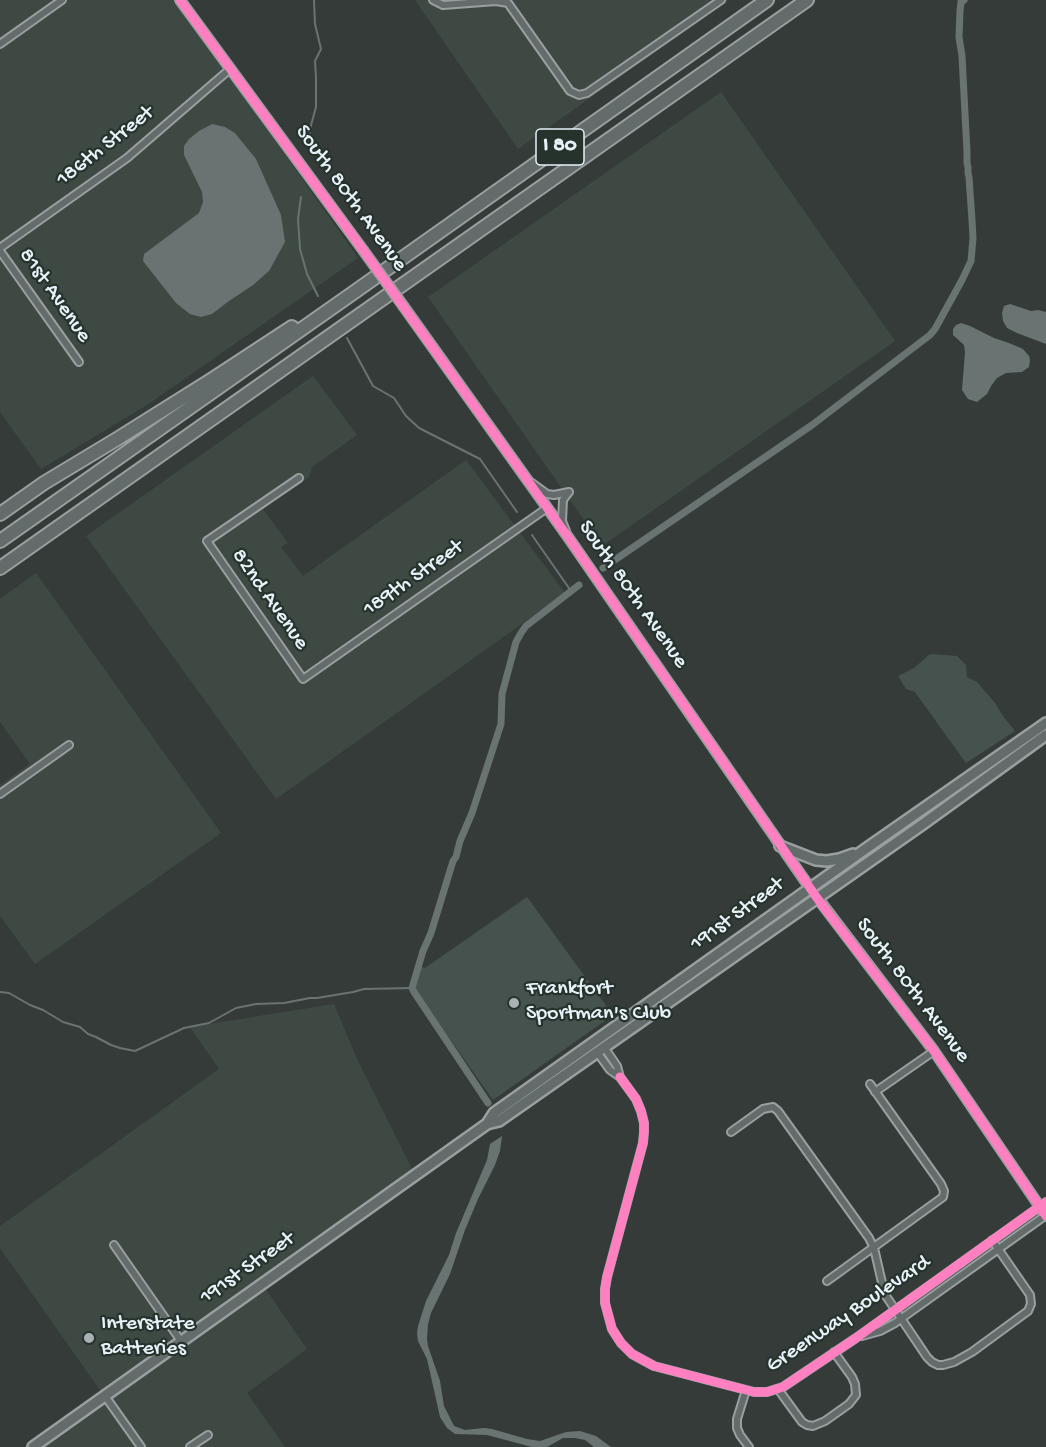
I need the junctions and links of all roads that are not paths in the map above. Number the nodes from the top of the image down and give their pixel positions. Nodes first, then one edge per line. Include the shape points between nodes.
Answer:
1 (62, 0) edge
2 (180, 0) edge
3 (434, 0) edge
4 (722, 0) edge
5 (767, 0) edge
6 (807, 0) edge
7 (0, 44) edge
8 (230, 69) junction
9 (0, 250) edge
10 (353, 293) junction
11 (79, 362) dead end
12 (299, 478) dead end
13 (526, 478) junction
14 (547, 508) junction
15 (0, 514) edge
16 (568, 537) junction
17 (0, 541) edge
18 (0, 568) edge
19 (303, 679) joint
20 (1046, 723) edge
21 (1046, 735) edge
22 (69, 745) dead end
23 (0, 794) edge
24 (780, 846) junction
25 (864, 850) junction
26 (810, 888) junction
27 (817, 898) junction
28 (600, 1049) junction
29 (934, 1051) junction
30 (870, 1084) dead end
31 (875, 1092) junction
32 (487, 1124) junction
33 (731, 1132) dead end
34 (1043, 1205) edge
35 (1046, 1216) edge
36 (992, 1240) junction
37 (114, 1245) dead end
38 (874, 1248) junction
39 (998, 1249) junction
40 (827, 1281) dead end
41 (894, 1310) junction
42 (901, 1319) junction
43 (856, 1338) junction
44 (182, 1341) junction
45 (834, 1352) junction
46 (778, 1389) junction
47 (746, 1390) junction
48 (105, 1396) junction
49 (207, 1435) dead end
50 (195, 1446) edge
51 (33, 1447) edge
52 (141, 1447) edge
53 (749, 1447) edge

1 - 7 street
2 - 8 street, South 80th Avenue
3 - 4 street via 443,5 508,3 570,91 579,95
5 - 10 highway, I 80
6 - 18 highway, I 80
8 - 9 street, 186th Street via 126,158
8 - 13 street, South 80th Avenue, bridge
9 - 11 street, 81st Avenue
10 - 15 highway via 296,324
10 - 17 highway, I 80
12 - 19 street, 82nd Avenue via 207,541
13 - 14 street, South 80th Avenue
13 - 16 street via 547,494 569,492 563,500 562,521
14 - 16 street, South 80th Avenue
14 - 19 street, 189th Street
16 - 24 street, South 80th Avenue
20 - 25 main road, 191st Street
21 - 27 main road, 191st Street
22 - 23 street
24 - 25 main road via 827,861
24 - 26 street, South 80th Avenue
25 - 26 main road, 191st Street
26 - 27 street, South 80th Avenue
26 - 32 main road, 191st Street via 494,1113
27 - 28 main road, 191st Street
27 - 29 street, South 80th Avenue
28 - 32 main road, 191st Street via 499,1121
28 - 47 street, Greenway Boulevard via 610,1070 636,1099 644,1132 605,1289 612,1329 632,1354 654,1366
29 - 31 street
29 - 34 street, South 80th Avenue
30 - 31 street
31 - 38 street via 944,1191 939,1202
32 - 44 main road, 191st Street
33 - 38 street via 763,1109 773,1107 778,1111
34 - 35 street, South 80th Avenue
34 - 36 street, Greenway Boulevard
35 - 39 street, Greenway Boulevard
36 - 39 street
36 - 41 street, Greenway Boulevard
37 - 44 street
38 - 40 street
38 - 41 street via 883,1287
39 - 42 street, Greenway Boulevard
39 - 42 street via 1030,1295 1031,1304 1023,1316 1004,1330 972,1352 943,1365 927,1357
41 - 42 street
41 - 43 street, Greenway Boulevard
42 - 43 street, Greenway Boulevard
43 - 45 street, Greenway Boulevard
44 - 48 main road, 191st Street
45 - 46 street, Greenway Boulevard
45 - 46 street via 852,1377 856,1395 825,1421 813,1426 802,1422
46 - 47 street, Greenway Boulevard
47 - 53 street via 737,1428
48 - 51 main road, 191st Street
48 - 52 street
49 - 50 street

